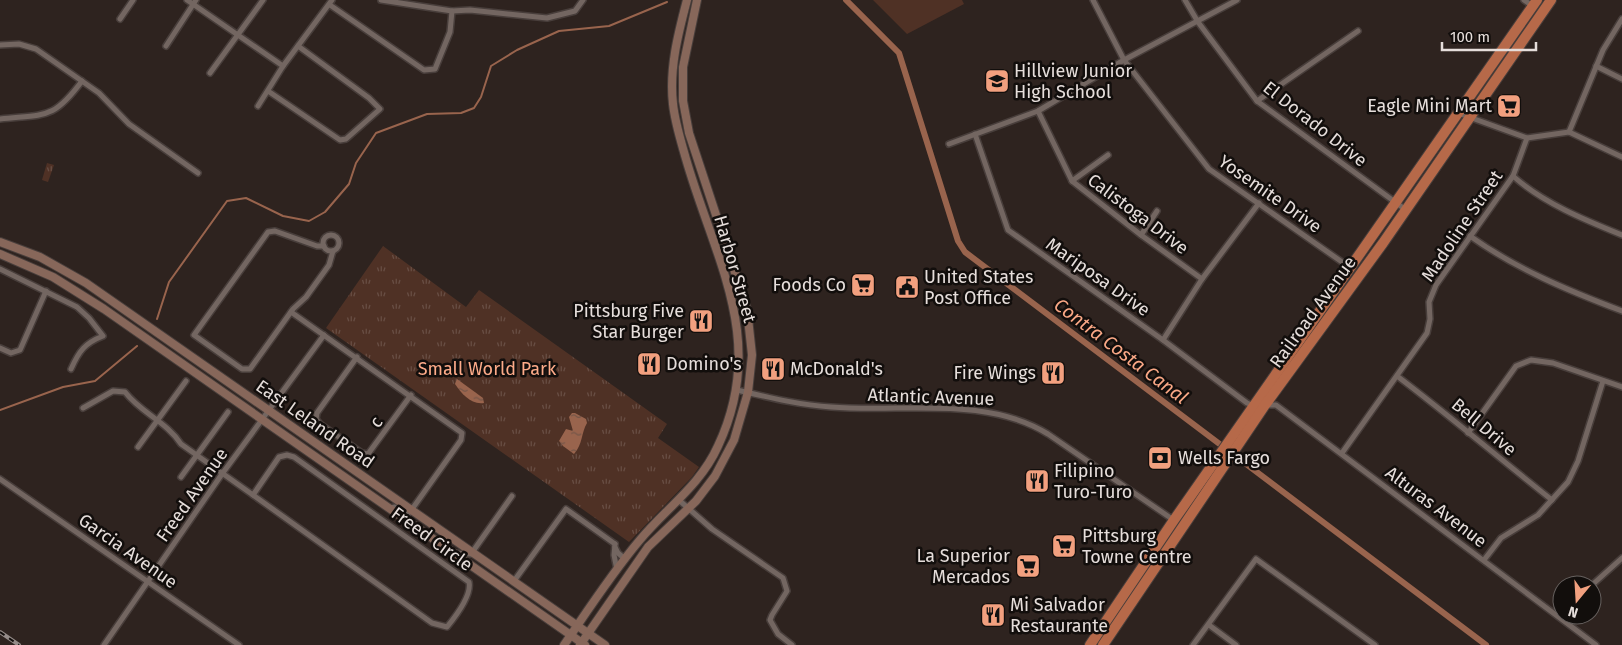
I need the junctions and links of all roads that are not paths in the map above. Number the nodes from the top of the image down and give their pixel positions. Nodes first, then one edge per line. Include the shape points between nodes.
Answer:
1 (133, 0) edge
2 (187, 0) edge
3 (263, 0) edge
4 (381, 0) edge
5 (583, 0) edge
6 (687, 0) edge
7 (697, 0) edge
8 (1093, 0) edge
9 (1185, 0) edge
10 (1237, 0) edge
11 (1524, 0) edge
12 (1551, 0) edge
13 (195, 2) edge
14 (331, 2) edge
15 (1535, 3) edge
16 (452, 11) junction
17 (1542, 12) junction
18 (120, 18) dead end
19 (1622, 18) edge
20 (1198, 22) junction
21 (1358, 31) dead end
22 (238, 34) junction
23 (0, 45) edge
24 (166, 46) dead end
25 (298, 46) junction
26 (1124, 60) junction
27 (283, 66) junction
28 (1596, 66) junction
29 (210, 73) dead end
30 (1622, 79) edge
31 (82, 81) junction
32 (268, 91) junction
33 (1257, 100) junction
34 (258, 106) dead end
35 (1038, 111) junction
36 (1458, 113) junction
37 (1468, 118) junction
38 (0, 119) edge
39 (1568, 132) junction
40 (976, 134) junction
41 (1527, 138) junction
42 (949, 144) dead end
43 (1108, 155) dead end
44 (1622, 157) edge
45 (198, 173) dead end
46 (1513, 176) junction
47 (1072, 181) junction
48 (1259, 203) junction
49 (1396, 203) junction
50 (1406, 210) junction
51 (1157, 211) dead end
52 (1141, 235) junction
53 (1622, 235) edge
54 (1470, 236) junction
55 (0, 242) edge
56 (324, 246) junction
57 (333, 251) junction
58 (0, 254) edge
59 (0, 269) edge
60 (1356, 272) junction
61 (1202, 279) junction
62 (46, 291) junction
63 (742, 291) junction
64 (731, 295) junction
65 (1622, 311) edge
66 (291, 312) junction
67 (324, 334) junction
68 (1163, 340) junction
69 (0, 348) edge
70 (356, 357) junction
71 (71, 369) dead end
72 (1397, 376) junction
73 (186, 380) dead end
74 (1603, 380) junction
75 (1622, 387) edge
76 (737, 390) junction
77 (748, 392) junction
78 (411, 395) junction
79 (1266, 405) junction
80 (1255, 406) junction
81 (83, 408) dead end
82 (270, 411) junction
83 (228, 412) dead end
84 (157, 420) junction
85 (264, 420) junction
86 (1468, 433) junction
87 (1236, 442) junction
88 (138, 447) dead end
89 (1342, 453) junction
90 (197, 456) junction
91 (1222, 462) junction
92 (222, 474) junction
93 (182, 478) dead end
94 (0, 479) edge
95 (253, 495) junction
96 (512, 496) dead end
97 (1552, 500) junction
98 (680, 501) junction
99 (390, 508) junction
100 (688, 509) junction
101 (412, 510) junction
102 (1174, 520) junction
103 (1184, 527) junction
104 (615, 544) junction
105 (472, 552) junction
106 (454, 553) junction
107 (1622, 558) edge
108 (626, 559) junction
109 (1484, 560) junction
110 (618, 570) junction
111 (1602, 576) edge
112 (514, 581) junction
113 (148, 582) junction
114 (1552, 608) edge
115 (1209, 625) junction
116 (1573, 625) edge
117 (578, 626) junction
118 (588, 633) junction
119 (571, 635) junction
120 (582, 644) edge
121 (104, 645) edge
122 (239, 645) edge
123 (564, 645) edge
124 (605, 645) edge
125 (792, 645) edge
126 (1090, 645) edge
127 (1103, 645) edge
128 (1193, 645) edge
129 (1236, 645) edge
130 (1375, 645) edge
131 (1596, 645) edge

1 - 18 street
2 - 13 street
3 - 22 street
4 - 16 street
5 - 16 street via 575,11 547,18
6 - 64 street, Harbor Street via 672,66 673,105 690,171
7 - 63 street, Harbor Street via 683,67 683,101 690,133
8 - 26 street, Yosemite Drive
9 - 20 street, El Dorado Drive
10 - 20 street
11 - 15 street
12 - 17 highway, Railroad Avenue
13 - 22 street
13 - 24 street
14 - 16 street via 424,70 435,69 450,32
14 - 25 street
15 - 17 street
15 - 36 highway, Railroad Avenue
17 - 37 highway, Railroad Avenue
19 - 28 street
20 - 26 street
20 - 33 street, El Dorado Drive
21 - 33 street
22 - 27 street
22 - 29 street
23 - 31 street via 31,46
25 - 27 street
25 - 32 street via 370,98 380,109 346,139 340,140
26 - 35 street
26 - 48 street, Yosemite Drive via 1209,170
27 - 32 street
28 - 30 street
28 - 39 street
31 - 38 street via 54,111
31 - 45 street via 108,101 129,124
32 - 34 street
33 - 49 street, El Dorado Drive
35 - 40 street
35 - 47 street, Calistoga Drive
36 - 37 street
36 - 49 highway, Railroad Avenue
37 - 41 street
37 - 50 highway, Railroad Avenue
39 - 41 street
39 - 44 street
40 - 42 street
40 - 68 street, Mariposa Drive via 1008,230
41 - 46 street, Madoline Street
43 - 47 street
46 - 53 street via 1524,187
46 - 54 street, Madoline Street
47 - 52 street, Calistoga Drive
48 - 60 street, Yosemite Drive
48 - 61 street
49 - 50 street, El Dorado Drive
49 - 60 highway, Railroad Avenue
50 - 60 highway, Railroad Avenue
51 - 52 street
52 - 61 street, Calistoga Drive
54 - 65 street via 1530,272
54 - 72 street, Madoline Street via 1436,285 1429,302 1430,319 1426,333
55 - 82 street, East Leland Road via 40,257 77,277
56 - 57 street
56 - 57 street via 326,237 336,236 339,246
56 - 66 street via 275,231 268,232 194,335 247,370 252,368
57 - 66 street via 329,265
58 - 85 street, East Leland Road via 26,263 61,282
59 - 62 street
60 - 79 highway, Railroad Avenue
60 - 80 highway, Railroad Avenue
61 - 68 street
62 - 69 street via 20,350 11,353
62 - 71 street via 77,308 102,336 81,349
63 - 64 street
63 - 77 street, Harbor Street via 751,336
64 - 76 street, Harbor Street via 739,341
66 - 67 street
67 - 70 street
67 - 82 street, Freed Avenue
68 - 80 street, Mariposa Drive
70 - 78 street
70 - 78 street, c via 317,413 316,419 320,424 366,455 372,452
72 - 86 street, Bell Drive
72 - 89 street, Madoline Street
73 - 84 street
74 - 75 street
74 - 86 street via 1553,363 1531,360 1516,366
74 - 97 street via 1578,461 1568,482
76 - 77 street, Atlantic Avenue
76 - 98 street, Harbor Street via 714,454
77 - 100 street, Harbor Street via 729,452 712,481
77 - 102 street, Atlantic Avenue via 830,407 975,410 1005,415 1041,430
78 - 101 street via 463,434
79 - 80 street, Alturas Avenue
79 - 87 highway, Railroad Avenue
79 - 89 street, Alturas Avenue via 1276,404
80 - 87 highway, Railroad Avenue
81 - 84 street, Freed Circle via 113,391 125,392 135,405
82 - 85 street, Freed Avenue
82 - 101 street, East Leland Road
83 - 90 street
84 - 88 street
84 - 90 street, Freed Circle
85 - 92 street, Freed Avenue
85 - 99 street, East Leland Road
86 - 97 street, Bell Drive
87 - 91 highway, Railroad Avenue
89 - 109 street, Alturas Avenue
90 - 92 street, Freed Circle
90 - 93 street
91 - 102 highway, Railroad Avenue
91 - 103 highway, Railroad Avenue
92 - 95 street, Freed Circle
92 - 113 street, Freed Avenue
94 - 113 street, Garcia Avenue
95 - 95 street, Freed Circle via 432,623 447,626 466,596 469,582 294,457 286,455 279,458
96 - 105 street
97 - 109 street via 1538,515 1502,538
98 - 100 street
98 - 108 street, Harbor Street via 646,532
99 - 101 street via 395,507 406,514
99 - 106 street, East Leland Road
100 - 118 street, Harbor Street via 648,547
100 - 125 street via 783,578 787,592 770,620 778,634
101 - 105 street, East Leland Road
102 - 103 street, Atlantic Avenue
102 - 126 highway, Railroad Avenue
103 - 127 highway, Railroad Avenue
104 - 108 street via 617,552
104 - 110 street
104 - 112 street via 566,509
105 - 106 street via 468,555
105 - 112 street, East Leland Road
106 - 119 street, East Leland Road
107 - 111 street
108 - 110 street, Harbor Street
109 - 114 street, Alturas Avenue
110 - 117 street, Harbor Street
112 - 117 street, East Leland Road
113 - 121 street, Freed Avenue
113 - 122 street, Garcia Avenue
115 - 128 street
115 - 129 street
115 - 130 street via 1256,559
116 - 131 street, Alturas Avenue
117 - 118 street, East Leland Road
117 - 119 street, Harbor Street
118 - 120 street, Harbor Street
118 - 124 street, East Leland Road
119 - 120 street, East Leland Road
119 - 123 street, Harbor Street

